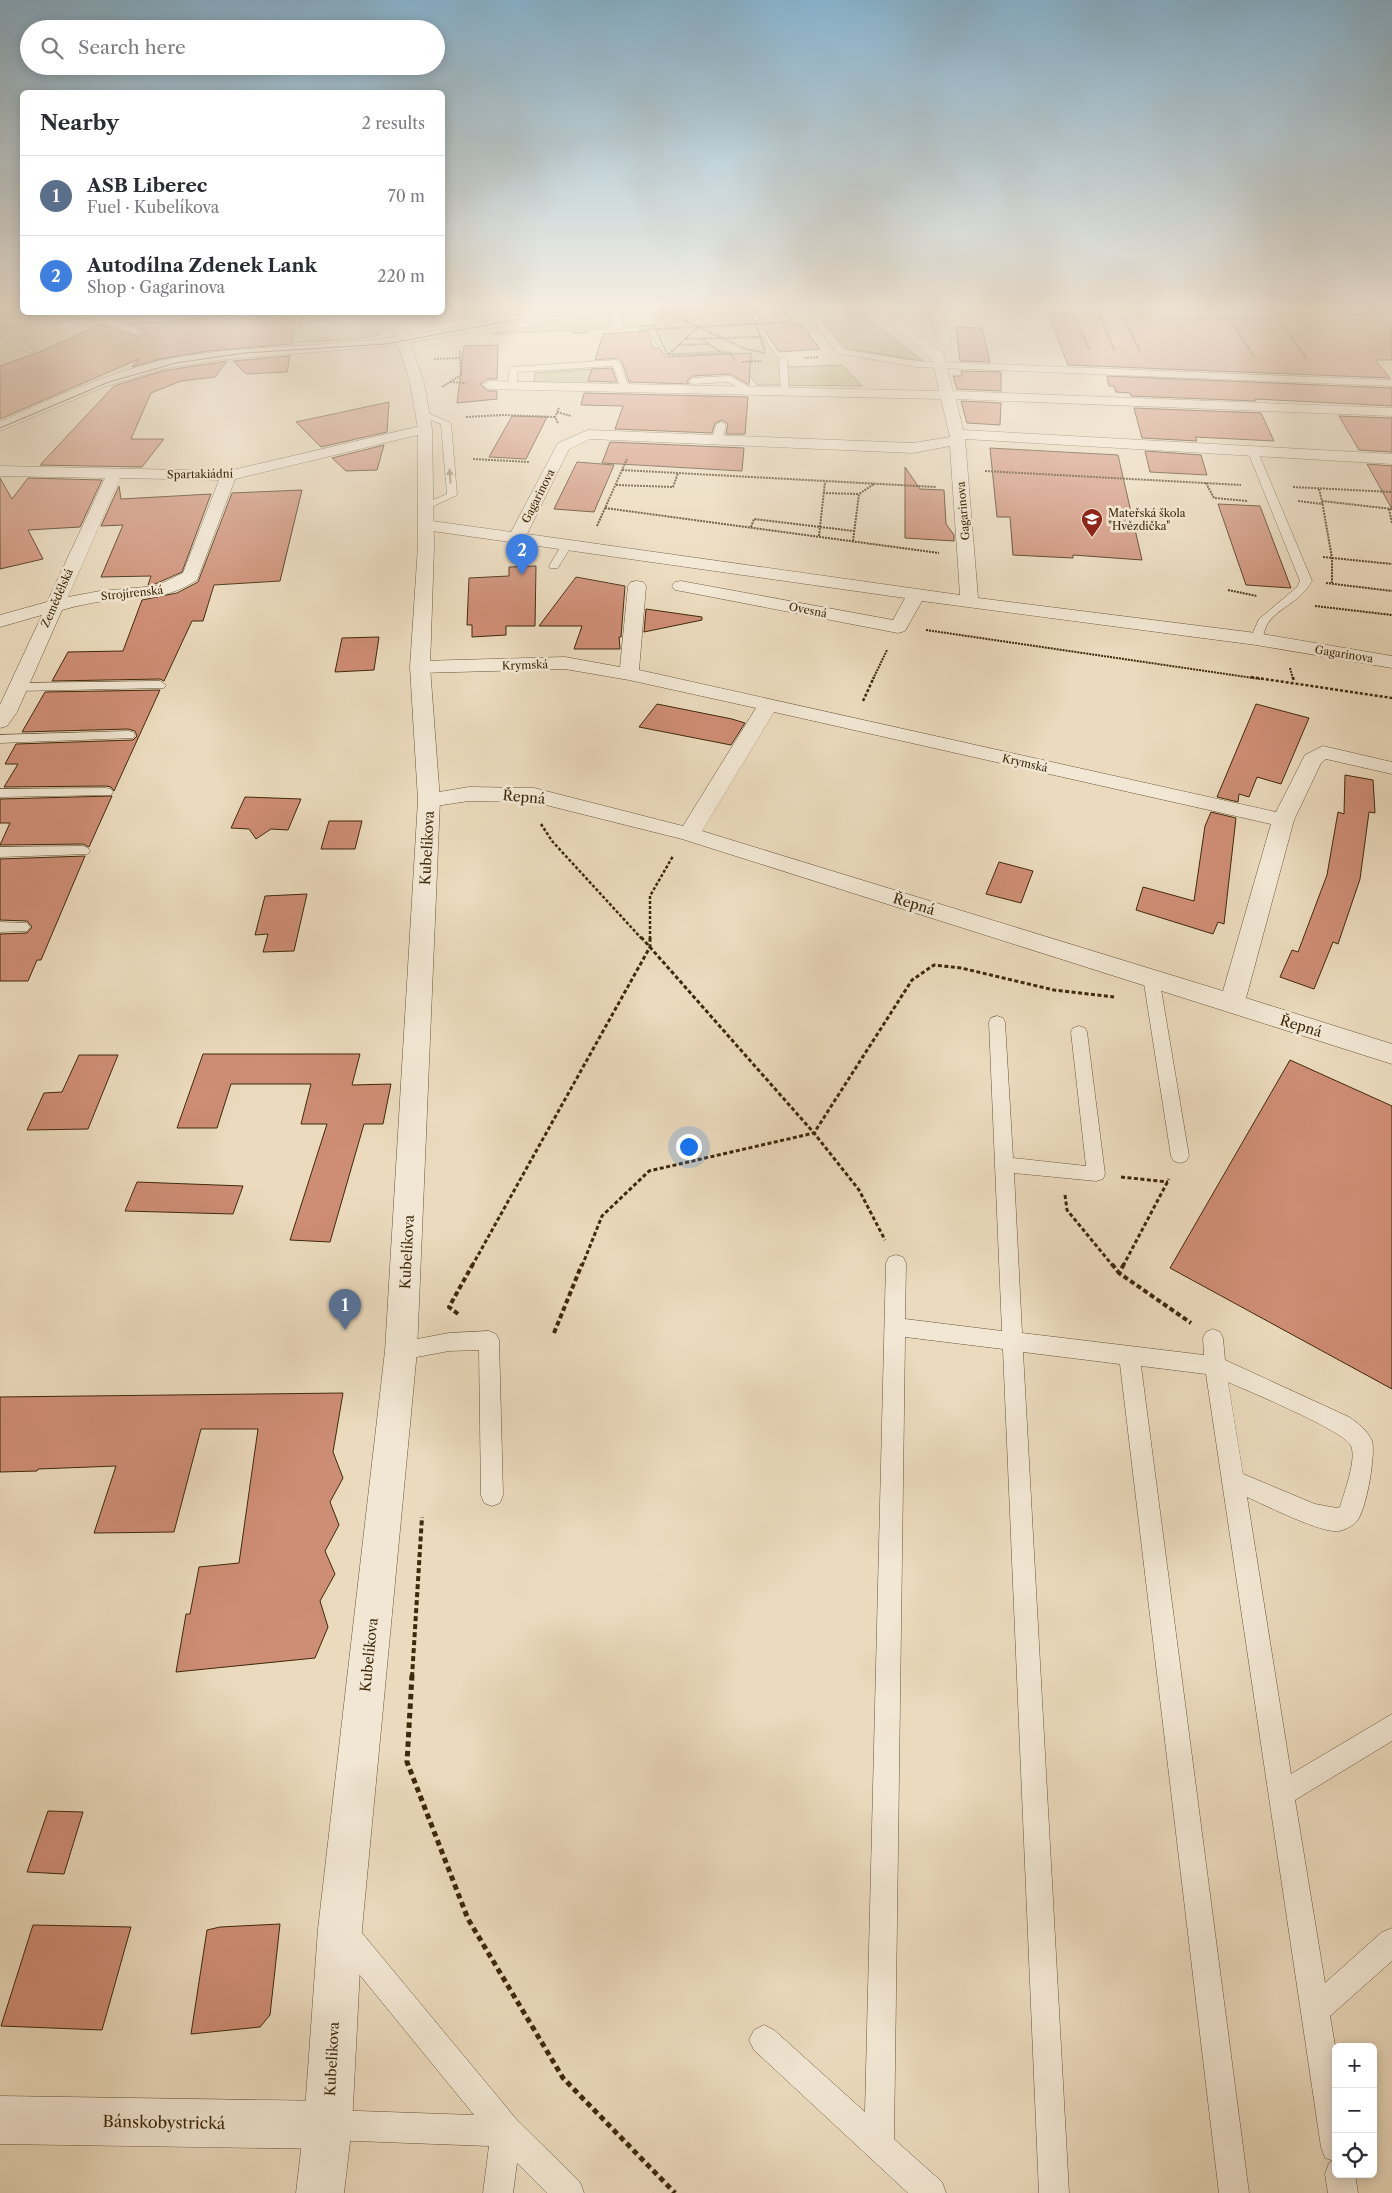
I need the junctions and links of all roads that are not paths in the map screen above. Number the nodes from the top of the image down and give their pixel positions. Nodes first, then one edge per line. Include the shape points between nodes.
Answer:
1 (41, 409) edge
2 (425, 409) edge
3 (951, 409) edge
4 (1318, 409) edge
5 (1392, 412) edge
6 (428, 421) junction
7 (0, 427) edge
8 (957, 437) junction
9 (1253, 452) junction
10 (1392, 459) edge
11 (0, 471) edge
12 (114, 475) junction
13 (228, 476) junction
14 (425, 516) junction
15 (517, 537) junction
16 (567, 545) junction
17 (554, 566) dead end
18 (637, 586) dead end
19 (681, 586) dead end
20 (916, 594) junction
21 (969, 602) junction
22 (53, 606) junction
23 (0, 621) edge
24 (1256, 639) junction
25 (1392, 662) edge
26 (420, 667) junction
27 (629, 674) junction
28 (160, 685) dead end
29 (18, 687) junction
30 (768, 705) junction
31 (0, 722) edge
32 (128, 735) dead end
33 (0, 739) edge
34 (1392, 768) edge
35 (106, 792) dead end
36 (0, 793) edge
37 (429, 800) junction
38 (1282, 820) junction
39 (689, 834) junction
40 (82, 851) dead end
41 (0, 852) edge
42 (22, 927) dead end
43 (0, 928) edge
44 (1153, 988) junction
45 (1232, 1004) junction
46 (996, 1022) dead end
47 (1079, 1032) dead end
48 (1392, 1054) edge
49 (1180, 1156) road end
50 (1004, 1164) junction
51 (896, 1263) road end
52 (895, 1327) junction
53 (1213, 1338) road end
54 (1013, 1341) junction
55 (402, 1351) junction
56 (1129, 1355) junction
57 (1215, 1366) junction
58 (1234, 1481) junction
59 (492, 1495) dead end
60 (1392, 1727) edge
61 (1280, 1795) junction
62 (340, 1929) junction
63 (1392, 1942) edge
64 (1314, 2011) junction
65 (764, 2040) dead end
66 (0, 2120) edge
67 (328, 2125) junction
68 (506, 2131) junction
69 (1334, 2133) edge
70 (879, 2146) junction
71 (1341, 2178) edge
72 (320, 2193) edge
73 (498, 2193) edge
74 (569, 2193) edge
75 (931, 2193) edge
76 (1054, 2193) edge
77 (1234, 2193) edge
78 (1343, 2193) edge

1 - 7 street
2 - 6 street, Kubelíkova
3 - 8 street
4 - 5 street
6 - 13 street, Spartakiádní
6 - 14 street, Kubelíkova
8 - 9 street, Gagarinova
8 - 15 street, Gagarinova via 913,448 719,433 637,436 589,431 560,445
8 - 21 street, Gagarinova
9 - 10 street, Gagarinova
9 - 24 lane via 1306,581 1302,589 1262,621
11 - 12 street, Spartakiádní
12 - 13 street, Spartakiádní
12 - 22 street, Zemědělská
13 - 22 street, Strojírenská via 191,576 162,591 102,596
14 - 15 street, Gagarinova
14 - 26 street, Kubelíkova
15 - 16 street, Gagarinova
16 - 17 lane
16 - 20 street, Gagarinova
18 - 27 street
19 - 20 street, Ovesná via 898,627
20 - 21 street, Gagarinova
21 - 24 street, Gagarinova
22 - 23 street, Strojírenská
22 - 29 street, Zemědělská
24 - 25 street, Gagarinova
26 - 27 street, Krymská via 565,663
26 - 37 street, Kubelíkova
27 - 30 street, Krymská
28 - 29 lane
29 - 31 street, Zemědělská
30 - 38 street, Krymská
30 - 39 street
32 - 33 lane
34 - 38 street via 1323,752 1312,758
35 - 36 lane
37 - 39 street, Řepná via 469,794 534,795
37 - 55 street, Kubelíkova
38 - 45 street
39 - 44 street, Řepná
40 - 41 lane
42 - 43 lane
44 - 45 street, Řepná
44 - 49 lane
45 - 48 street, Řepná
46 - 50 lane
47 - 50 lane via 1096,1174
50 - 54 lane
51 - 52 lane
52 - 54 lane
52 - 70 lane
53 - 57 lane
54 - 56 lane
54 - 76 lane
55 - 59 lane via 449,1342 489,1340
55 - 62 street, Kubelíkova
56 - 57 lane
56 - 77 lane
57 - 58 lane
57 - 58 lane via 1341,1424 1361,1442 1364,1454 1350,1514 1338,1520 1316,1515
58 - 61 lane
60 - 61 lane
61 - 64 lane
62 - 67 street, Kubelíkova
62 - 68 lane
63 - 64 lane
64 - 69 lane
65 - 70 lane
66 - 67 street, Bánskobystrická
67 - 68 lane
67 - 72 street, Kubelíkova
68 - 73 lane
68 - 74 lane
70 - 75 lane
71 - 78 lane

